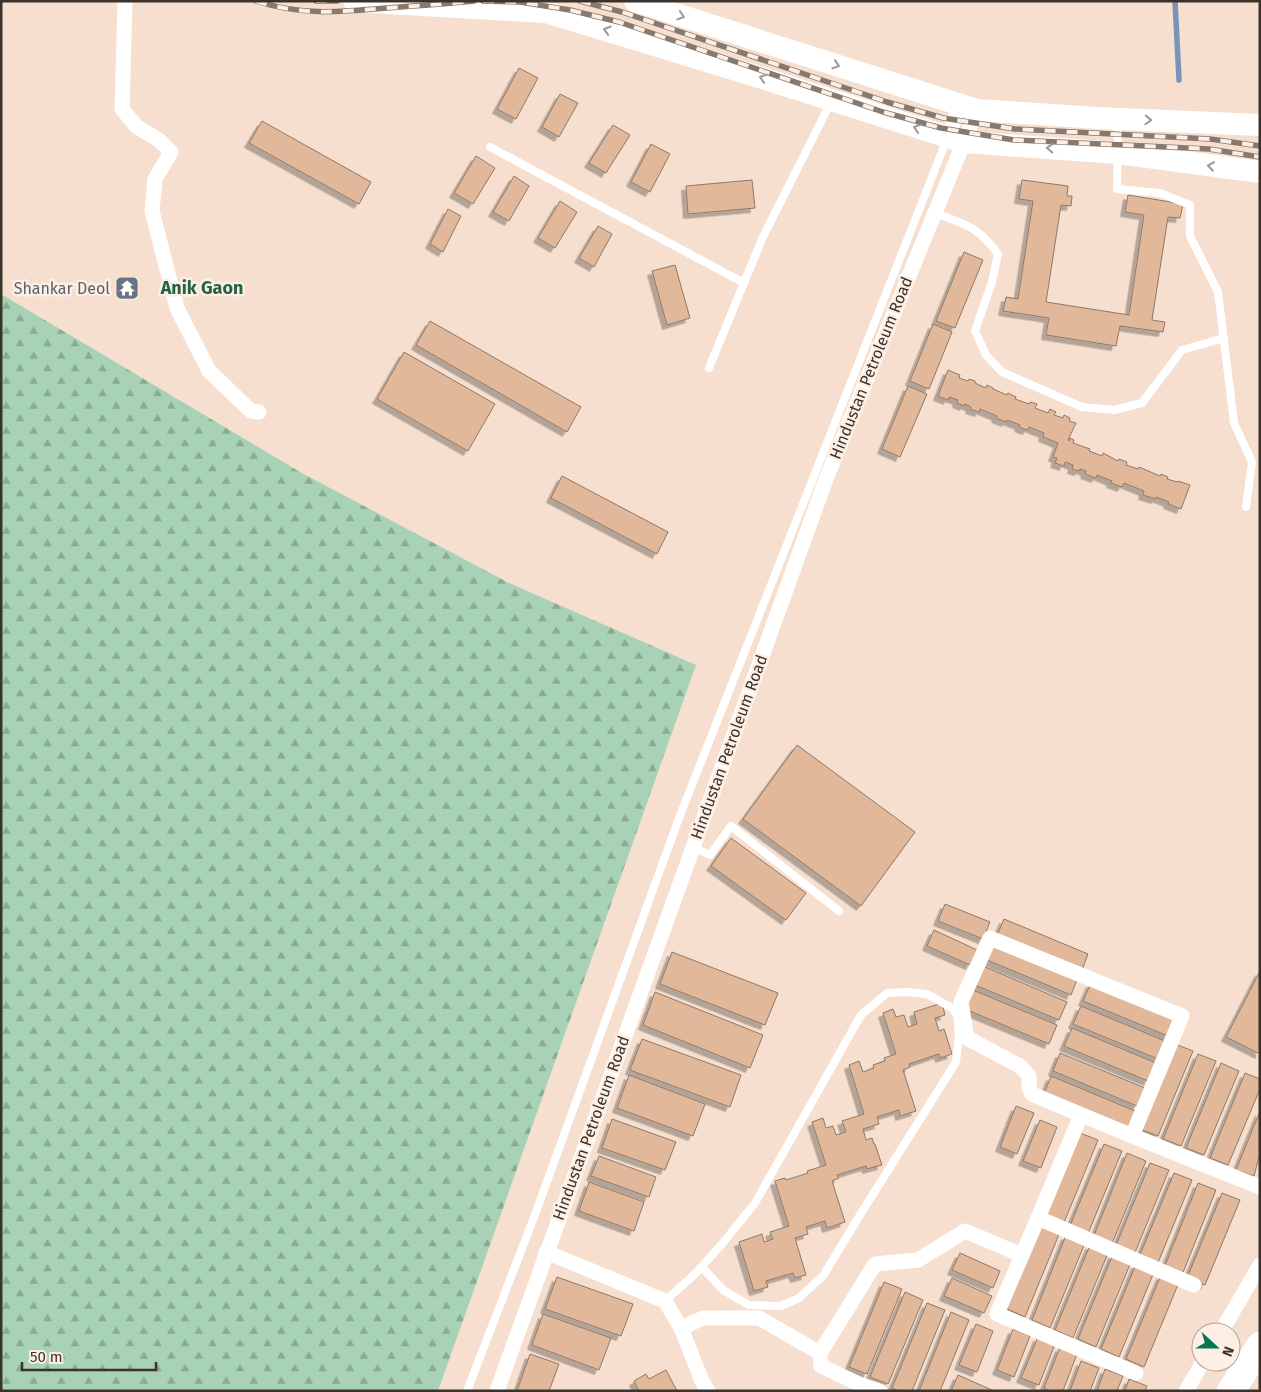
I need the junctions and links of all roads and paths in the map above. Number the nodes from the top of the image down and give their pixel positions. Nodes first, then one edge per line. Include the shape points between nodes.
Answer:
1 (125, 1) edge
2 (354, 1) edge
3 (635, 1) edge
4 (832, 100) junction
5 (968, 107) junction
6 (1119, 119) junction
7 (1260, 125) edge
8 (956, 140) junction
9 (490, 147) dead end
10 (1118, 153) junction
11 (1260, 172) edge
12 (935, 214) junction
13 (744, 282) junction
14 (1224, 338) junction
15 (709, 368) dead end
16 (259, 412) dead end
17 (1246, 507) dead end
18 (693, 847) junction
19 (840, 911) dead end
20 (1081, 1115) junction
21 (1132, 1136) junction
22 (1260, 1187) edge
23 (1038, 1218) junction
24 (546, 1252) junction
25 (1022, 1255) junction
26 (1260, 1265) edge
27 (702, 1267) junction
28 (1194, 1285) dead end
29 (666, 1301) junction
30 (1226, 1322) edge
31 (681, 1328) junction
32 (1260, 1346) edge
33 (820, 1353) junction
34 (1197, 1372) edge
35 (1136, 1373) dead end
36 (467, 1391) edge
37 (497, 1391) edge
38 (708, 1391) edge
39 (880, 1391) edge
40 (1186, 1391) edge
41 (1231, 1391) edge

1 - 16 street via 122,110 137,127 160,140 171,152 155,179 152,211 178,308 209,371 251,411
4 -> 2 main road via 546,12
3 -> 5 main road
8 -> 4 main road
4 - 13 lane via 762,239
5 - 6 main road
5 - 8 street, Hindustan Petroleum Road
6 -> 7 main road
6 - 10 lane
10 -> 8 main road
8 - 12 street, Hindustan Petroleum Road
8 - 36 lane via 679,818 536,1212
9 - 13 lane
11 -> 10 main road
10 - 14 lane via 1117,189 1160,193 1190,205 1190,236 1218,292
12 - 14 lane via 972,227 988,240 998,254 975,331 986,355 1002,372 1082,407 1114,410 1142,403 1182,350
12 - 18 street, Hindustan Petroleum Road via 826,479
13 - 15 lane
14 - 17 lane via 1234,423 1252,462
18 - 19 lane via 710,855 730,826
18 - 24 street, Hindustan Petroleum Road
20 - 21 street
20 - 21 street via 1032,1094 1030,1076 1020,1066 967,1038 961,1002 990,938 1182,1016
20 - 23 street
21 - 22 street
23 - 25 street
23 - 28 street
24 - 29 street
24 - 37 street, Hindustan Petroleum Road
25 - 33 street via 965,1231 918,1260 875,1264
25 - 35 street via 997,1314
26 - 30 street
27 - 27 lane via 723,1290 749,1305 780,1306 799,1298 823,1276 956,1062 959,1034 957,1015 952,1008 927,994 887,993 861,1015 755,1203
27 - 29 lane
29 - 31 street
31 - 33 street via 703,1318 759,1318
31 - 38 street
32 - 41 highway
33 - 39 street via 821,1366
34 - 40 street

